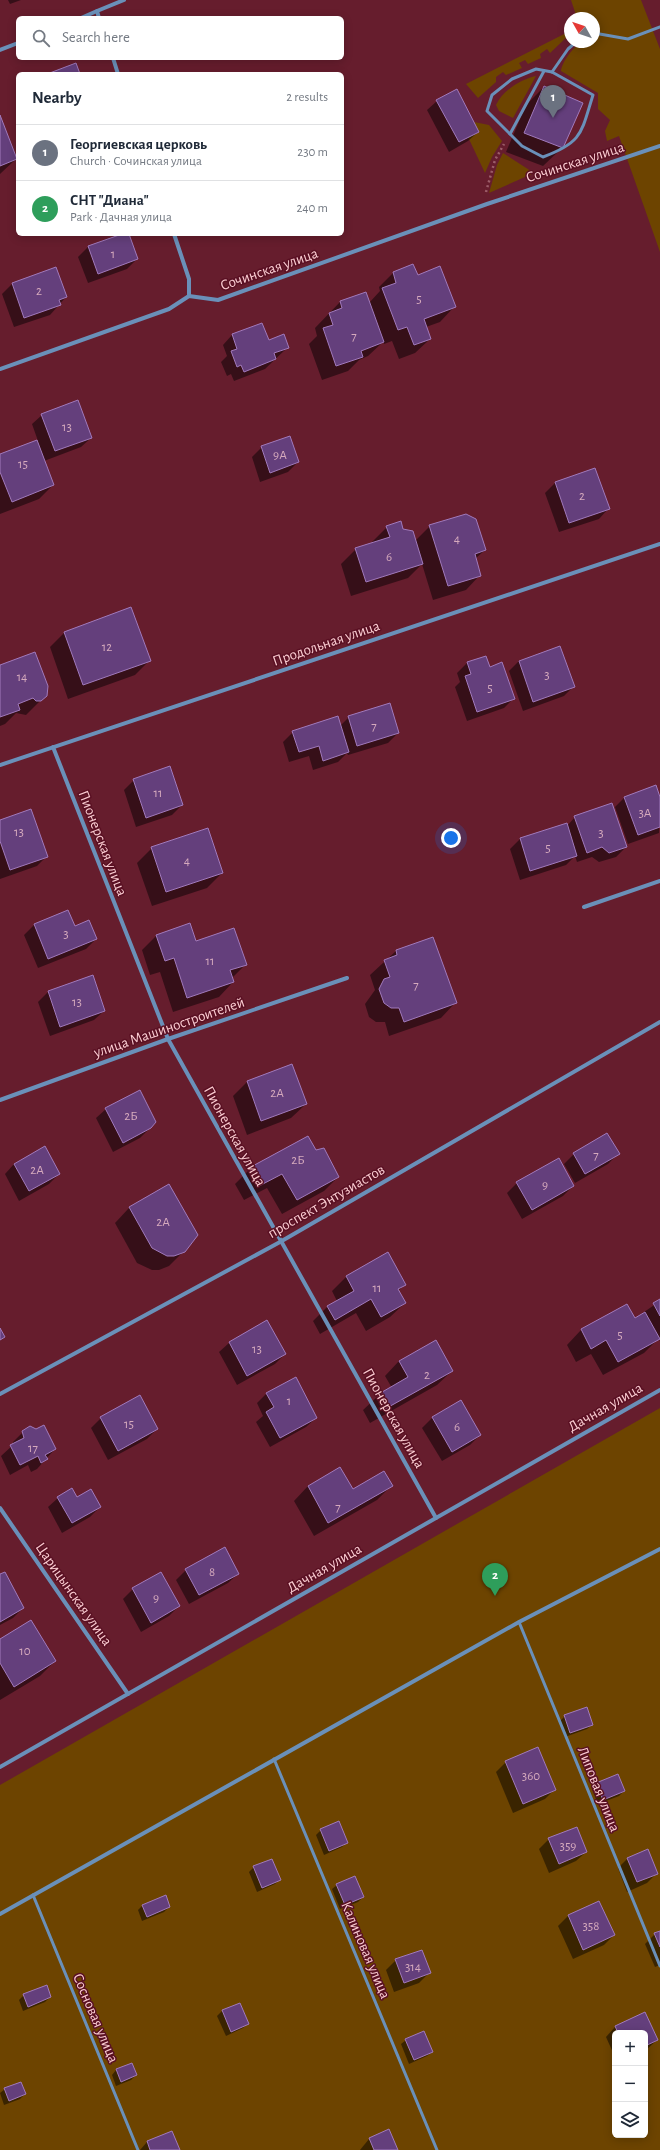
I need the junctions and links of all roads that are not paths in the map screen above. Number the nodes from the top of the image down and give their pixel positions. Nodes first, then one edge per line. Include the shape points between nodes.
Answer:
1 (124, 0) edge
2 (97, 11) junction
3 (85, 16) edge
4 (99, 16) edge
5 (660, 27) edge
6 (600, 34) edge
7 (16, 44) edge
8 (569, 48) edge
9 (0, 50) edge
10 (114, 60) edge
11 (544, 71) junction
12 (117, 72) edge
13 (552, 72) junction
14 (510, 134) junction
15 (660, 146) edge
16 (175, 236) edge
17 (189, 296) junction
18 (0, 369) edge
19 (660, 544) edge
20 (53, 747) junction
21 (0, 765) edge
22 (660, 881) edge
23 (584, 907) dead end
24 (347, 978) dead end
25 (660, 1022) edge
26 (168, 1039) junction
27 (0, 1100) edge
28 (280, 1242) junction
29 (660, 1390) edge
30 (0, 1394) edge
31 (0, 1508) edge
32 (436, 1518) junction
33 (660, 1549) edge
34 (519, 1622) junction
35 (128, 1694) junction
36 (274, 1759) junction
37 (0, 1767) edge
38 (32, 1895) junction
39 (0, 1914) edge
40 (660, 1966) edge
41 (138, 2150) edge
42 (437, 2150) edge

1 - 2 street
2 - 3 street
2 - 4 street
5 - 6 lane via 628,39
7 - 9 street
8 - 13 lane
10 - 12 street
11 - 13 lane
11 - 14 lane
11 - 14 lane via 536,69 512,79 492,95 487,111
13 - 14 lane via 593,95 581,133 566,149 543,157 522,146
15 - 17 street, Сочинская улица via 487,204 218,300
16 - 17 street via 189,279
17 - 18 street via 169,309
19 - 20 street, Продольная улица
20 - 21 street, Продольная улица
20 - 26 street, Пионерская улица
22 - 23 street
24 - 26 street, улица Машиностроителей
25 - 28 street, проспект Энтузиастов
26 - 27 street, улица Машиностроителей
26 - 28 street, Пионерская улица
28 - 30 street, проспект Энтузиастов
28 - 32 street, Пионерская улица
29 - 32 street, Дачная улица
31 - 35 street, Царицынская улица
32 - 35 street, Дачная улица
33 - 34 street
34 - 36 street
34 - 40 lane, Липовая улица
35 - 37 street, Дачная улица
36 - 38 street
36 - 42 lane, Калиновая улица
38 - 39 street
38 - 41 lane, Сосновая улица

